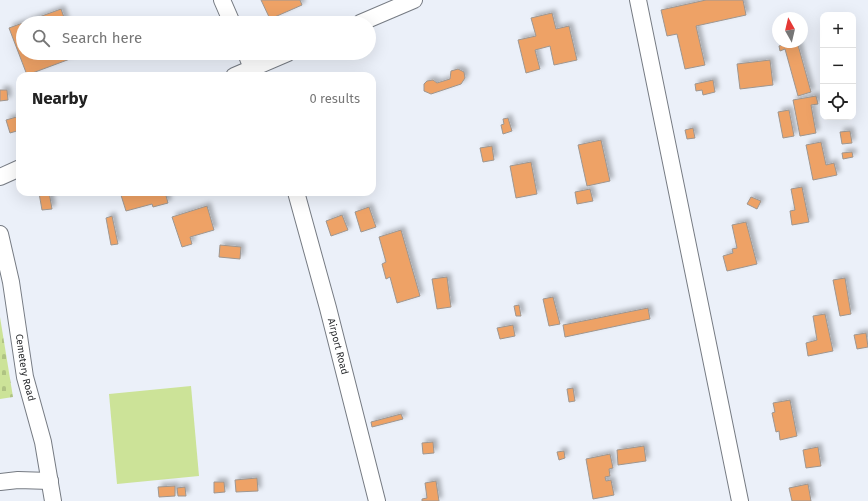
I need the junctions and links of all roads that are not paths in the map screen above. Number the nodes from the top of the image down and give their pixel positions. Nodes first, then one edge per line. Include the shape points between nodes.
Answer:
1 (222, 0) edge
2 (414, 0) edge
3 (638, 0) edge
4 (229, 16) edge
5 (376, 16) edge
6 (249, 60) edge
7 (275, 60) edge
8 (254, 72) edge
9 (16, 170) edge
10 (0, 177) edge
11 (297, 196) edge
12 (0, 234) edge
13 (50, 481) junction
14 (0, 482) edge
15 (53, 501) edge
16 (377, 501) edge
17 (740, 501) edge

1 - 4 street
2 - 5 street
3 - 17 street
6 - 8 street
7 - 8 street
9 - 10 street
11 - 16 street, Airport Road
12 - 13 street, Cemetery Road via 11,282 25,377 43,442
13 - 14 street
13 - 15 street, Cemetery Road

